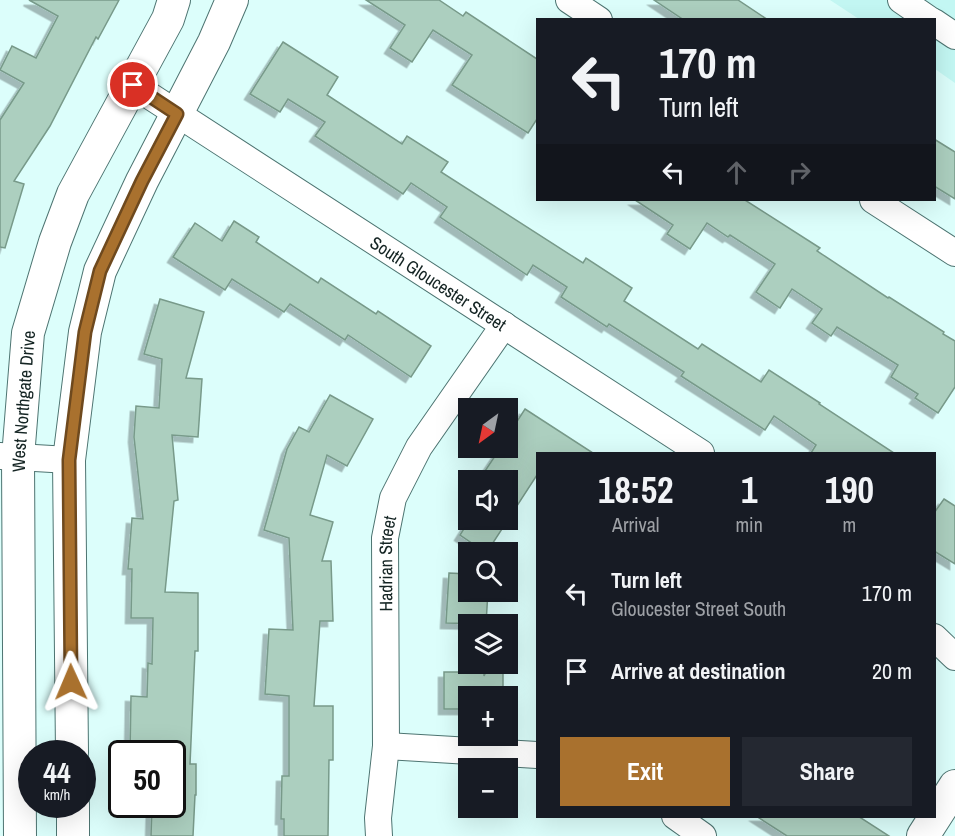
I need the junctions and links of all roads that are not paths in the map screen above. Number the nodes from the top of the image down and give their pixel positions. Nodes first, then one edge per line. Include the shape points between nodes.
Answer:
1 (174, 0) edge
2 (232, 0) edge
3 (569, 0) edge
4 (907, 2) edge
5 (596, 18) edge
6 (927, 18) edge
7 (936, 23) edge
8 (955, 36) edge
9 (133, 85) junction
10 (177, 114) junction
11 (875, 201) edge
12 (955, 253) edge
13 (504, 325) junction
14 (699, 452) edge
15 (9, 457) edge
16 (69, 460) junction
17 (936, 639) edge
18 (955, 657) edge
19 (72, 740) edge
20 (386, 746) junction
21 (536, 755) edge
22 (955, 786) edge
23 (936, 815) edge
24 (73, 818) edge
25 (678, 818) edge
26 (934, 818) edge
27 (20, 836) edge
28 (73, 836) edge
29 (379, 836) edge
30 (703, 836) edge
31 (922, 836) edge

1 - 9 main road, West Northgate Drive
2 - 10 main road
3 - 5 street
4 - 6 street
7 - 8 street
9 - 10 street, South Gloucester Street
9 - 15 main road, West Northgate Drive via 73,194 52,251 28,333
10 - 13 street, South Gloucester Street
10 - 16 main road via 100,271 85,332
11 - 12 street
13 - 14 street, South Gloucester Street
13 - 20 street, Hadrian Street via 419,447 393,498 385,538
15 - 16 street
15 - 27 main road, West Northgate Drive
16 - 19 main road
17 - 18 street
20 - 21 street
20 - 29 street, Hadrian Street
22 - 23 main road
24 - 28 main road
25 - 30 street
26 - 31 main road

